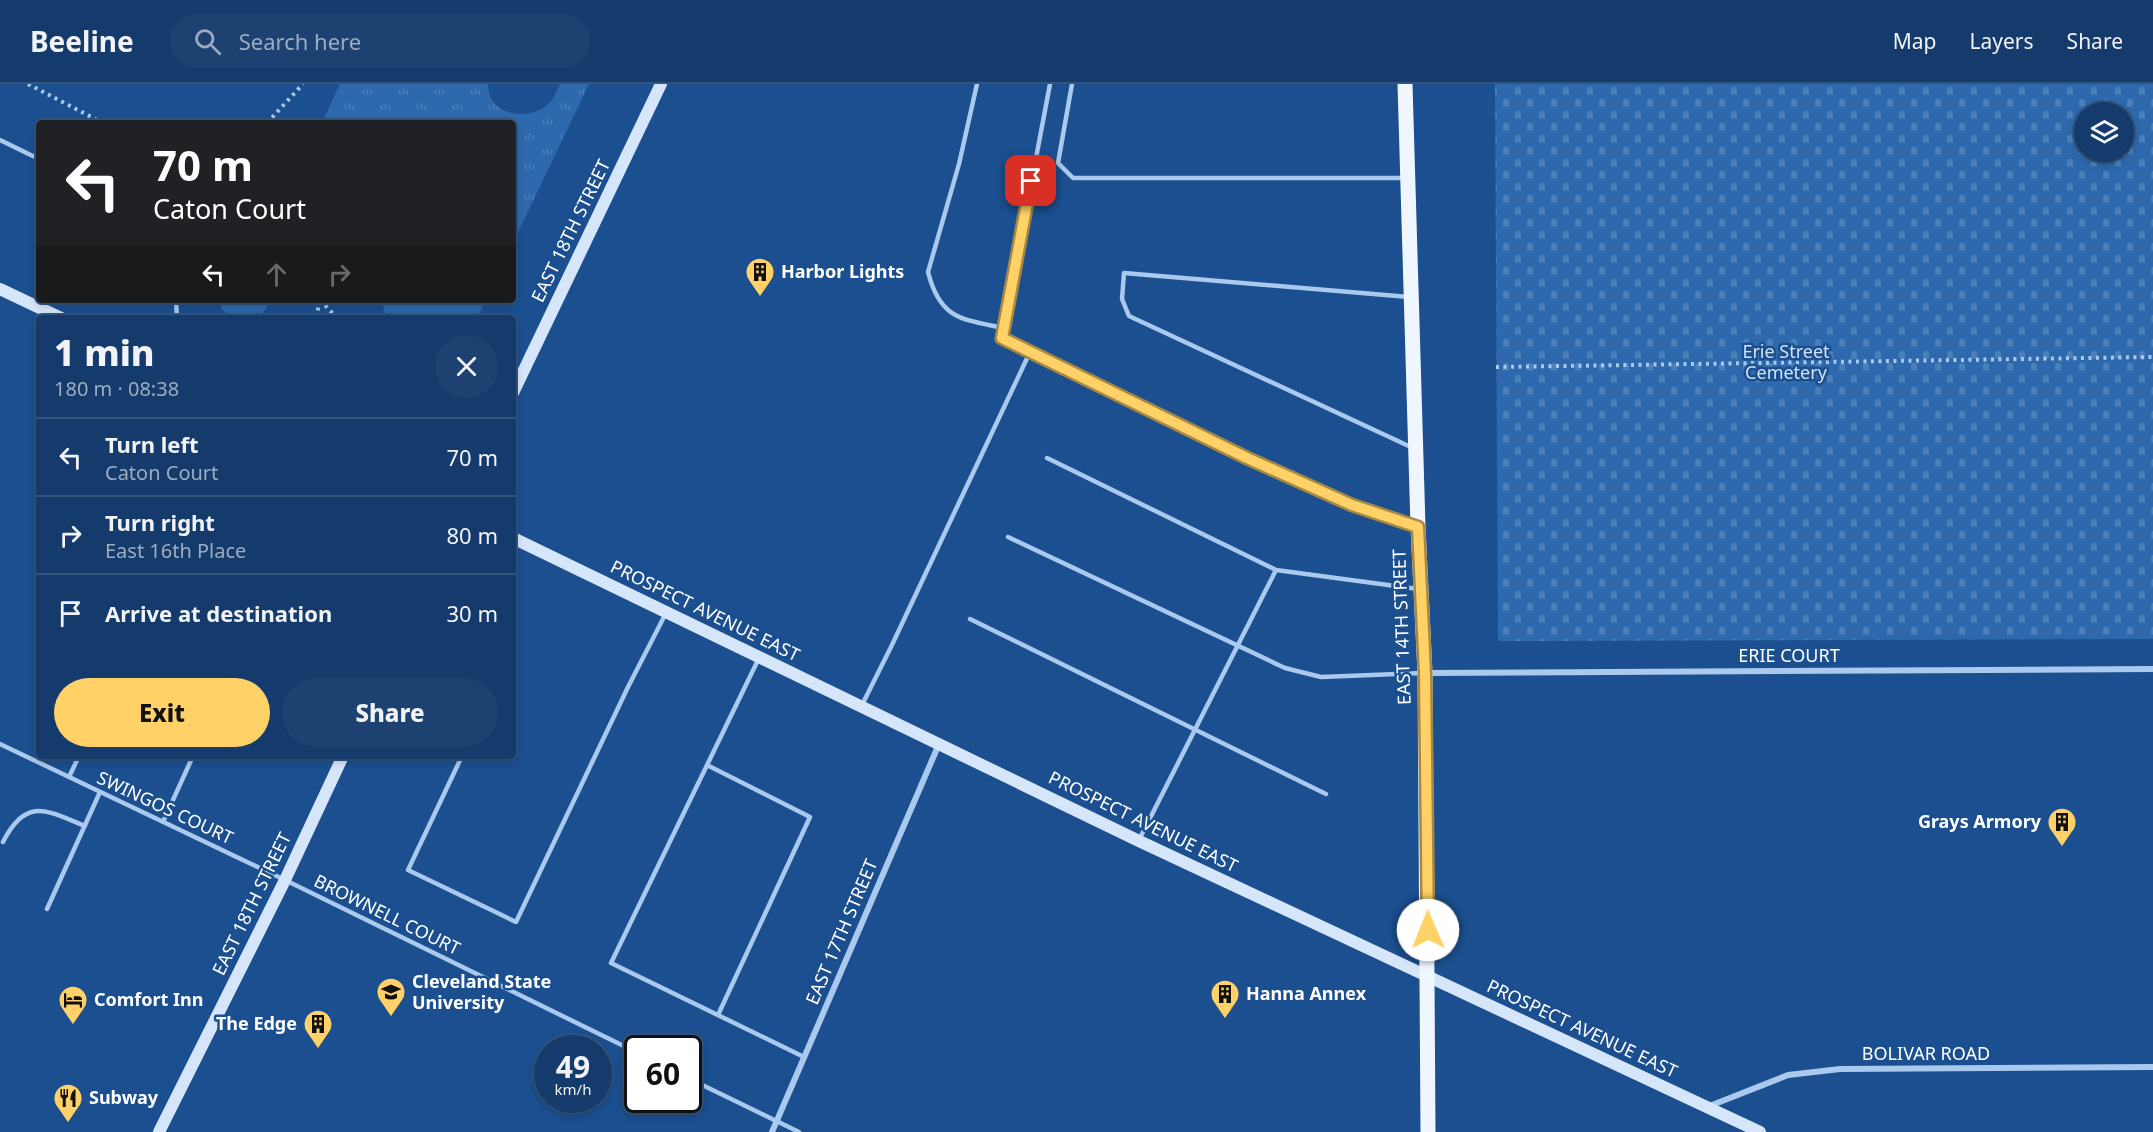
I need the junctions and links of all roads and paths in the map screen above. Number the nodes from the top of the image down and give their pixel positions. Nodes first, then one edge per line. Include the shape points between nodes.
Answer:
1 (28, 84) edge
2 (303, 84) edge
3 (661, 84) edge
4 (977, 84) edge
5 (1050, 84) edge
6 (1072, 84) edge
7 (1405, 84) edge
8 (97, 120) edge
9 (270, 120) edge
10 (0, 140) edge
11 (36, 158) edge
12 (1408, 178) junction
13 (0, 289) edge
14 (1411, 298) junction
15 (322, 303) edge
16 (55, 315) edge
17 (334, 315) edge
18 (1004, 328) junction
19 (1030, 352) junction
20 (2153, 357) edge
21 (1496, 368) dead end
22 (516, 387) edge
23 (1416, 449) junction
24 (1047, 458) dead end
25 (1418, 527) junction
26 (1008, 537) dead end
27 (516, 539) edge
28 (1276, 570) junction
29 (1421, 590) junction
30 (666, 613) junction
31 (970, 619) dead end
32 (1238, 645) junction
33 (759, 658) junction
34 (2153, 669) edge
35 (1425, 673) junction
36 (861, 707) junction
37 (1195, 729) junction
38 (939, 743) junction
39 (0, 744) edge
40 (78, 759) edge
41 (192, 759) edge
42 (342, 759) edge
43 (461, 759) edge
44 (707, 765) junction
45 (69, 777) junction
46 (100, 792) junction
47 (1326, 794) dead end
48 (163, 822) junction
49 (85, 826) junction
50 (1138, 841) junction
51 (3, 842) dead end
52 (285, 880) junction
53 (47, 909) dead end
54 (1428, 977) junction
55 (718, 1015) junction
56 (624, 1046) edge
57 (804, 1056) junction
58 (2153, 1067) edge
59 (702, 1085) edge
60 (1706, 1107) junction
61 (776, 1121) junction
62 (159, 1132) edge
63 (772, 1132) edge
64 (799, 1132) edge
65 (1428, 1132) edge
66 (1760, 1132) edge

1 - 8 path
2 - 9 path
3 - 22 street, EAST 18TH STREET
4 - 18 lane via 928,272 938,301 950,312 966,320
5 - 18 lane
6 - 12 lane via 1058,163 1073,178
7 - 12 main road, EAST 14TH STREET
10 - 11 lane
12 - 14 main road, EAST 14TH STREET
13 - 16 street
14 - 23 main road, EAST 14TH STREET
14 - 23 lane via 1124,273 1122,299 1129,316
15 - 17 path
18 - 19 lane via 1002,338
19 - 25 lane via 1247,458 1352,505
19 - 36 lane
20 - 21 path
23 - 25 main road, EAST 14TH STREET
24 - 28 lane
25 - 29 main road, EAST 14TH STREET
26 - 32 lane
27 - 30 street, PROSPECT AVENUE EAST
28 - 29 lane
28 - 32 lane
29 - 35 main road, EAST 14TH STREET
30 - 33 street, PROSPECT AVENUE EAST
30 - 43 lane via 516,922 408,870
31 - 37 lane
32 - 35 lane via 1285,668 1321,677
32 - 37 lane
33 - 36 street, PROSPECT AVENUE EAST
33 - 44 lane
34 - 35 street, ERIE COURT
35 - 54 main road, EAST 14TH STREET
36 - 38 street, PROSPECT AVENUE EAST
37 - 47 lane
37 - 50 lane
38 - 50 street, PROSPECT AVENUE EAST
38 - 57 street, EAST 17TH STREET
39 - 45 lane, SWINGOS COURT
40 - 45 lane
41 - 48 lane
42 - 52 street, EAST 18TH STREET
44 - 55 lane via 810,817
44 - 55 lane via 612,963
45 - 46 lane, SWINGOS COURT
46 - 48 lane, SWINGOS COURT
46 - 49 lane
48 - 52 lane, SWINGOS COURT
49 - 51 lane via 35,810 13,823
49 - 53 lane
50 - 54 street, PROSPECT AVENUE EAST
52 - 56 lane, BROWNELL COURT
52 - 62 street, EAST 18TH STREET
54 - 60 street, PROSPECT AVENUE EAST
54 - 65 main road, EAST 14TH STREET
55 - 57 lane
57 - 61 street, EAST 17TH STREET
58 - 60 street, BOLIVAR ROAD via 1839,1069 1788,1075
59 - 61 lane
60 - 66 street, PROSPECT AVENUE EAST
61 - 63 street, EAST 17TH STREET
61 - 64 lane

